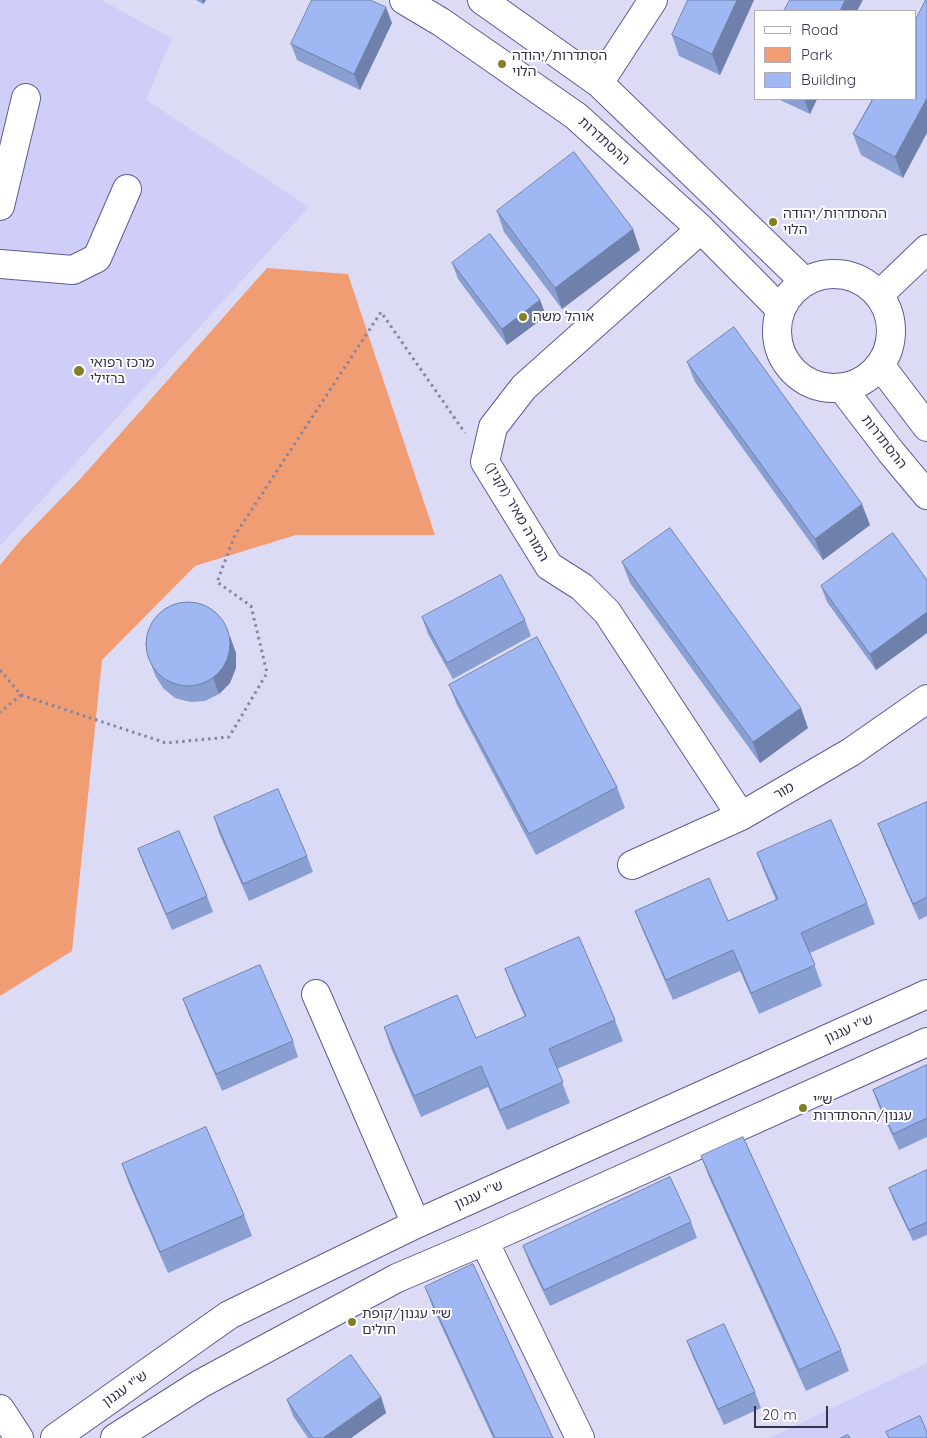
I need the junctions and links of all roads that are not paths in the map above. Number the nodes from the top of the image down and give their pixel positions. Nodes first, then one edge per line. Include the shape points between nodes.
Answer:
1 (404, 0) edge
2 (482, 0) edge
3 (653, 0) edge
4 (599, 84) junction
5 (26, 98) dead end
6 (127, 189) dead end
7 (0, 206) edge
8 (701, 229) junction
9 (927, 250) edge
10 (0, 264) edge
11 (805, 282) junction
12 (879, 295) junction
13 (781, 310) junction
14 (880, 366) junction
15 (842, 388) junction
16 (927, 427) edge
17 (927, 495) edge
18 (927, 698) edge
19 (741, 816) junction
20 (632, 865) dead end
21 (316, 994) dead end
22 (927, 994) edge
23 (927, 1042) edge
24 (416, 1224) junction
25 (484, 1241) junction
26 (0, 1409) edge
27 (19, 1438) edge
28 (54, 1438) edge
29 (115, 1438) edge
30 (580, 1438) edge

1 - 8 street, ההסתדרות via 576,116
2 - 4 street
3 - 4 street
4 - 11 street
5 - 7 street
6 - 10 street via 97,258 73,270
8 - 13 street, ההסתדרות
8 - 19 street, המורה מאיר (וקנין) via 524,387 494,427 485,462 549,566 582,587 607,612
9 - 12 street
11 - 12 street via 820,276 852,276
11 - 13 street via 791,294
12 - 14 street via 888,312 891,330 888,349
13 - 15 street via 778,339 789,366 813,384
14 - 15 street via 856,384
14 - 16 street
15 - 17 street, ההסתדרות
18 - 19 street, מור via 851,752
19 - 20 street, מור
21 - 24 street
22 - 24 street, ש"י עגנון
23 - 25 street
24 - 28 street, ש"י עגנון via 229,1315
25 - 29 street via 389,1283 200,1384
25 - 30 street
26 - 27 street

